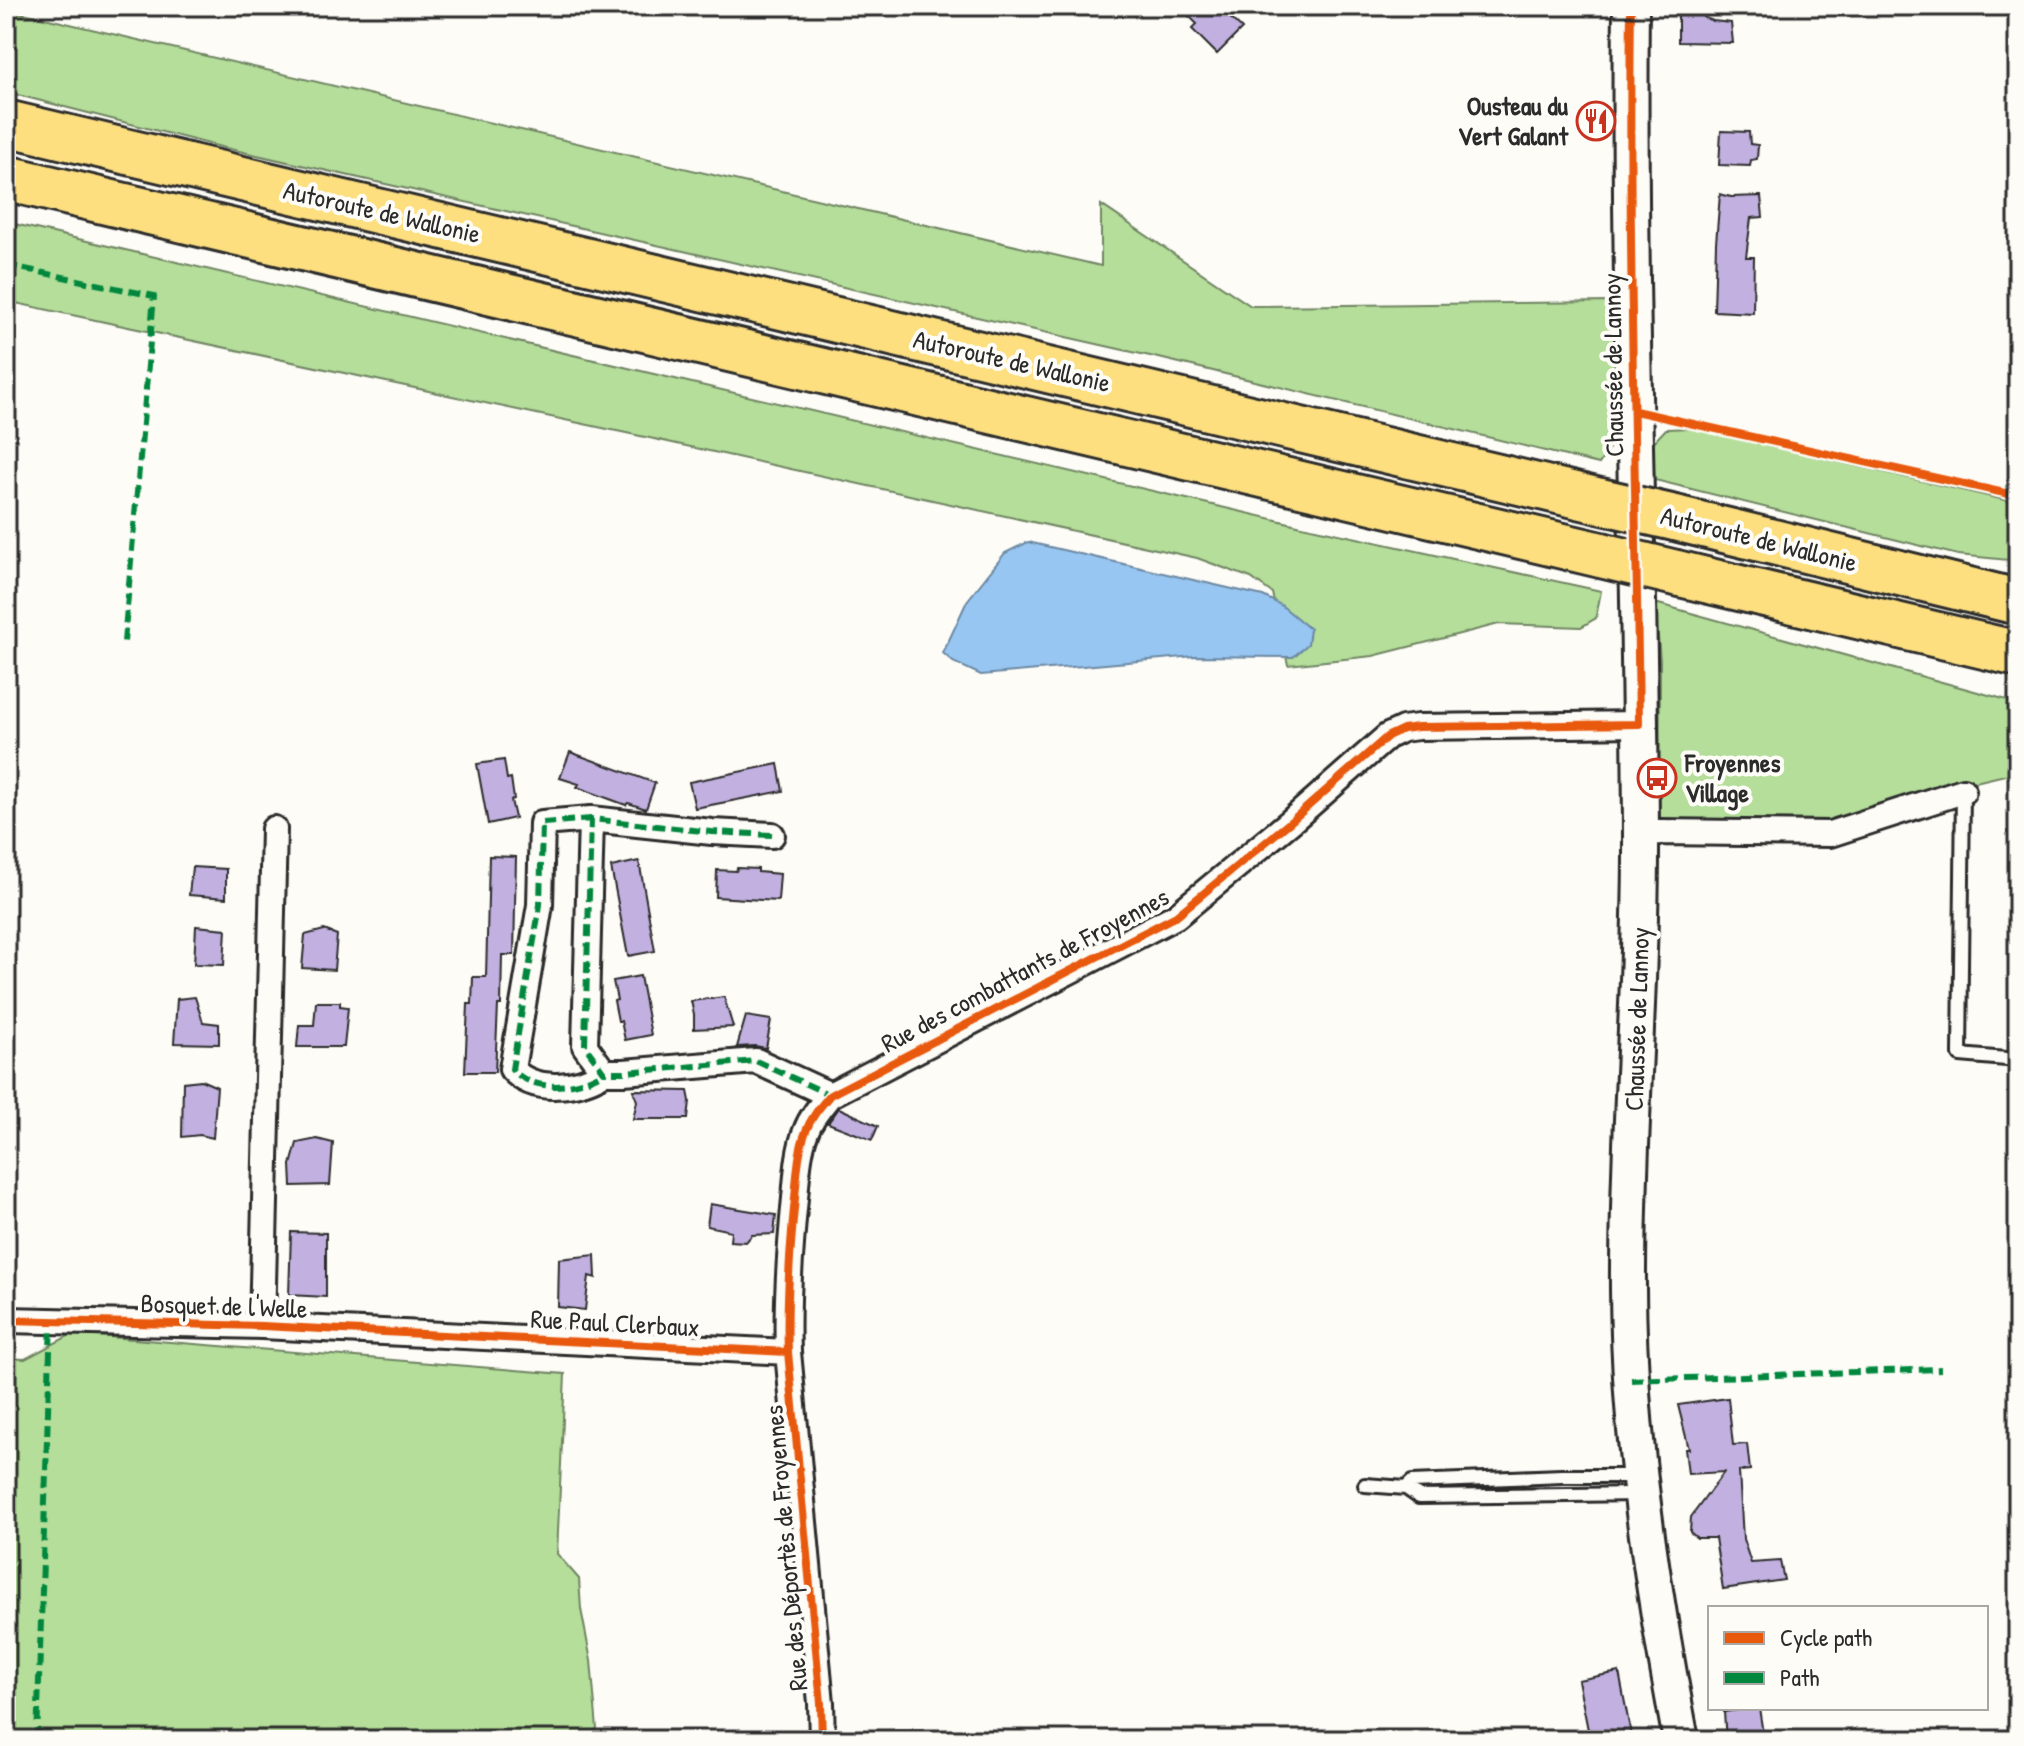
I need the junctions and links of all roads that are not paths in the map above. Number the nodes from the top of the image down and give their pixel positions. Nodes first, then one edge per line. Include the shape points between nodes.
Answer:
1 (1631, 6) edge
2 (6, 123) edge
3 (6, 178) edge
4 (2018, 602) edge
5 (2018, 654) edge
6 (1639, 724) junction
7 (1963, 791) joint
8 (591, 819) junction
9 (274, 829) dead end
10 (1641, 833) junction
11 (772, 835) dead end
12 (2018, 1060) edge
13 (604, 1072) junction
14 (830, 1095) junction
15 (6, 1320) edge
16 (262, 1326) junction
17 (440, 1335) joint
18 (788, 1352) junction
19 (1365, 1485) dead end
20 (1640, 1485) junction
21 (1406, 1488) junction
22 (822, 1740) edge
23 (1681, 1740) edge

1 - 6 main road, Chaussée de Lannoy
2 - 4 highway, Autoroute de Wallonie, bridge
3 - 5 highway, Autoroute de Wallonie, bridge
6 - 10 main road, Chaussée de Lannoy
6 - 14 street, Rue des combattants de Froyennes via 1395,731 1176,916
7 - 10 street via 1830,834
7 - 12 lane via 1960,1055
8 - 11 street
8 - 13 street via 585,1046
8 - 13 street via 542,823 540,905 512,1069 520,1078 564,1087
9 - 16 street, Bosquet de l'Welle
10 - 20 main road, Chaussée de Lannoy via 1628,1292
13 - 14 street via 756,1061
14 - 18 street, Rue des combattants de Froyennes via 806,1131 800,1153 786,1317
15 - 16 street, Bosquet de l'Welle
16 - 17 street, Bosquet de l'Welle
17 - 18 street, Rue Paul Clerbaux
18 - 22 street, Rue des Déportès de Froyennes
19 - 21 lane
20 - 21 lane via 1562,1476 1412,1482
20 - 21 lane via 1419,1497
20 - 23 main road, Chaussée de Lannoy

